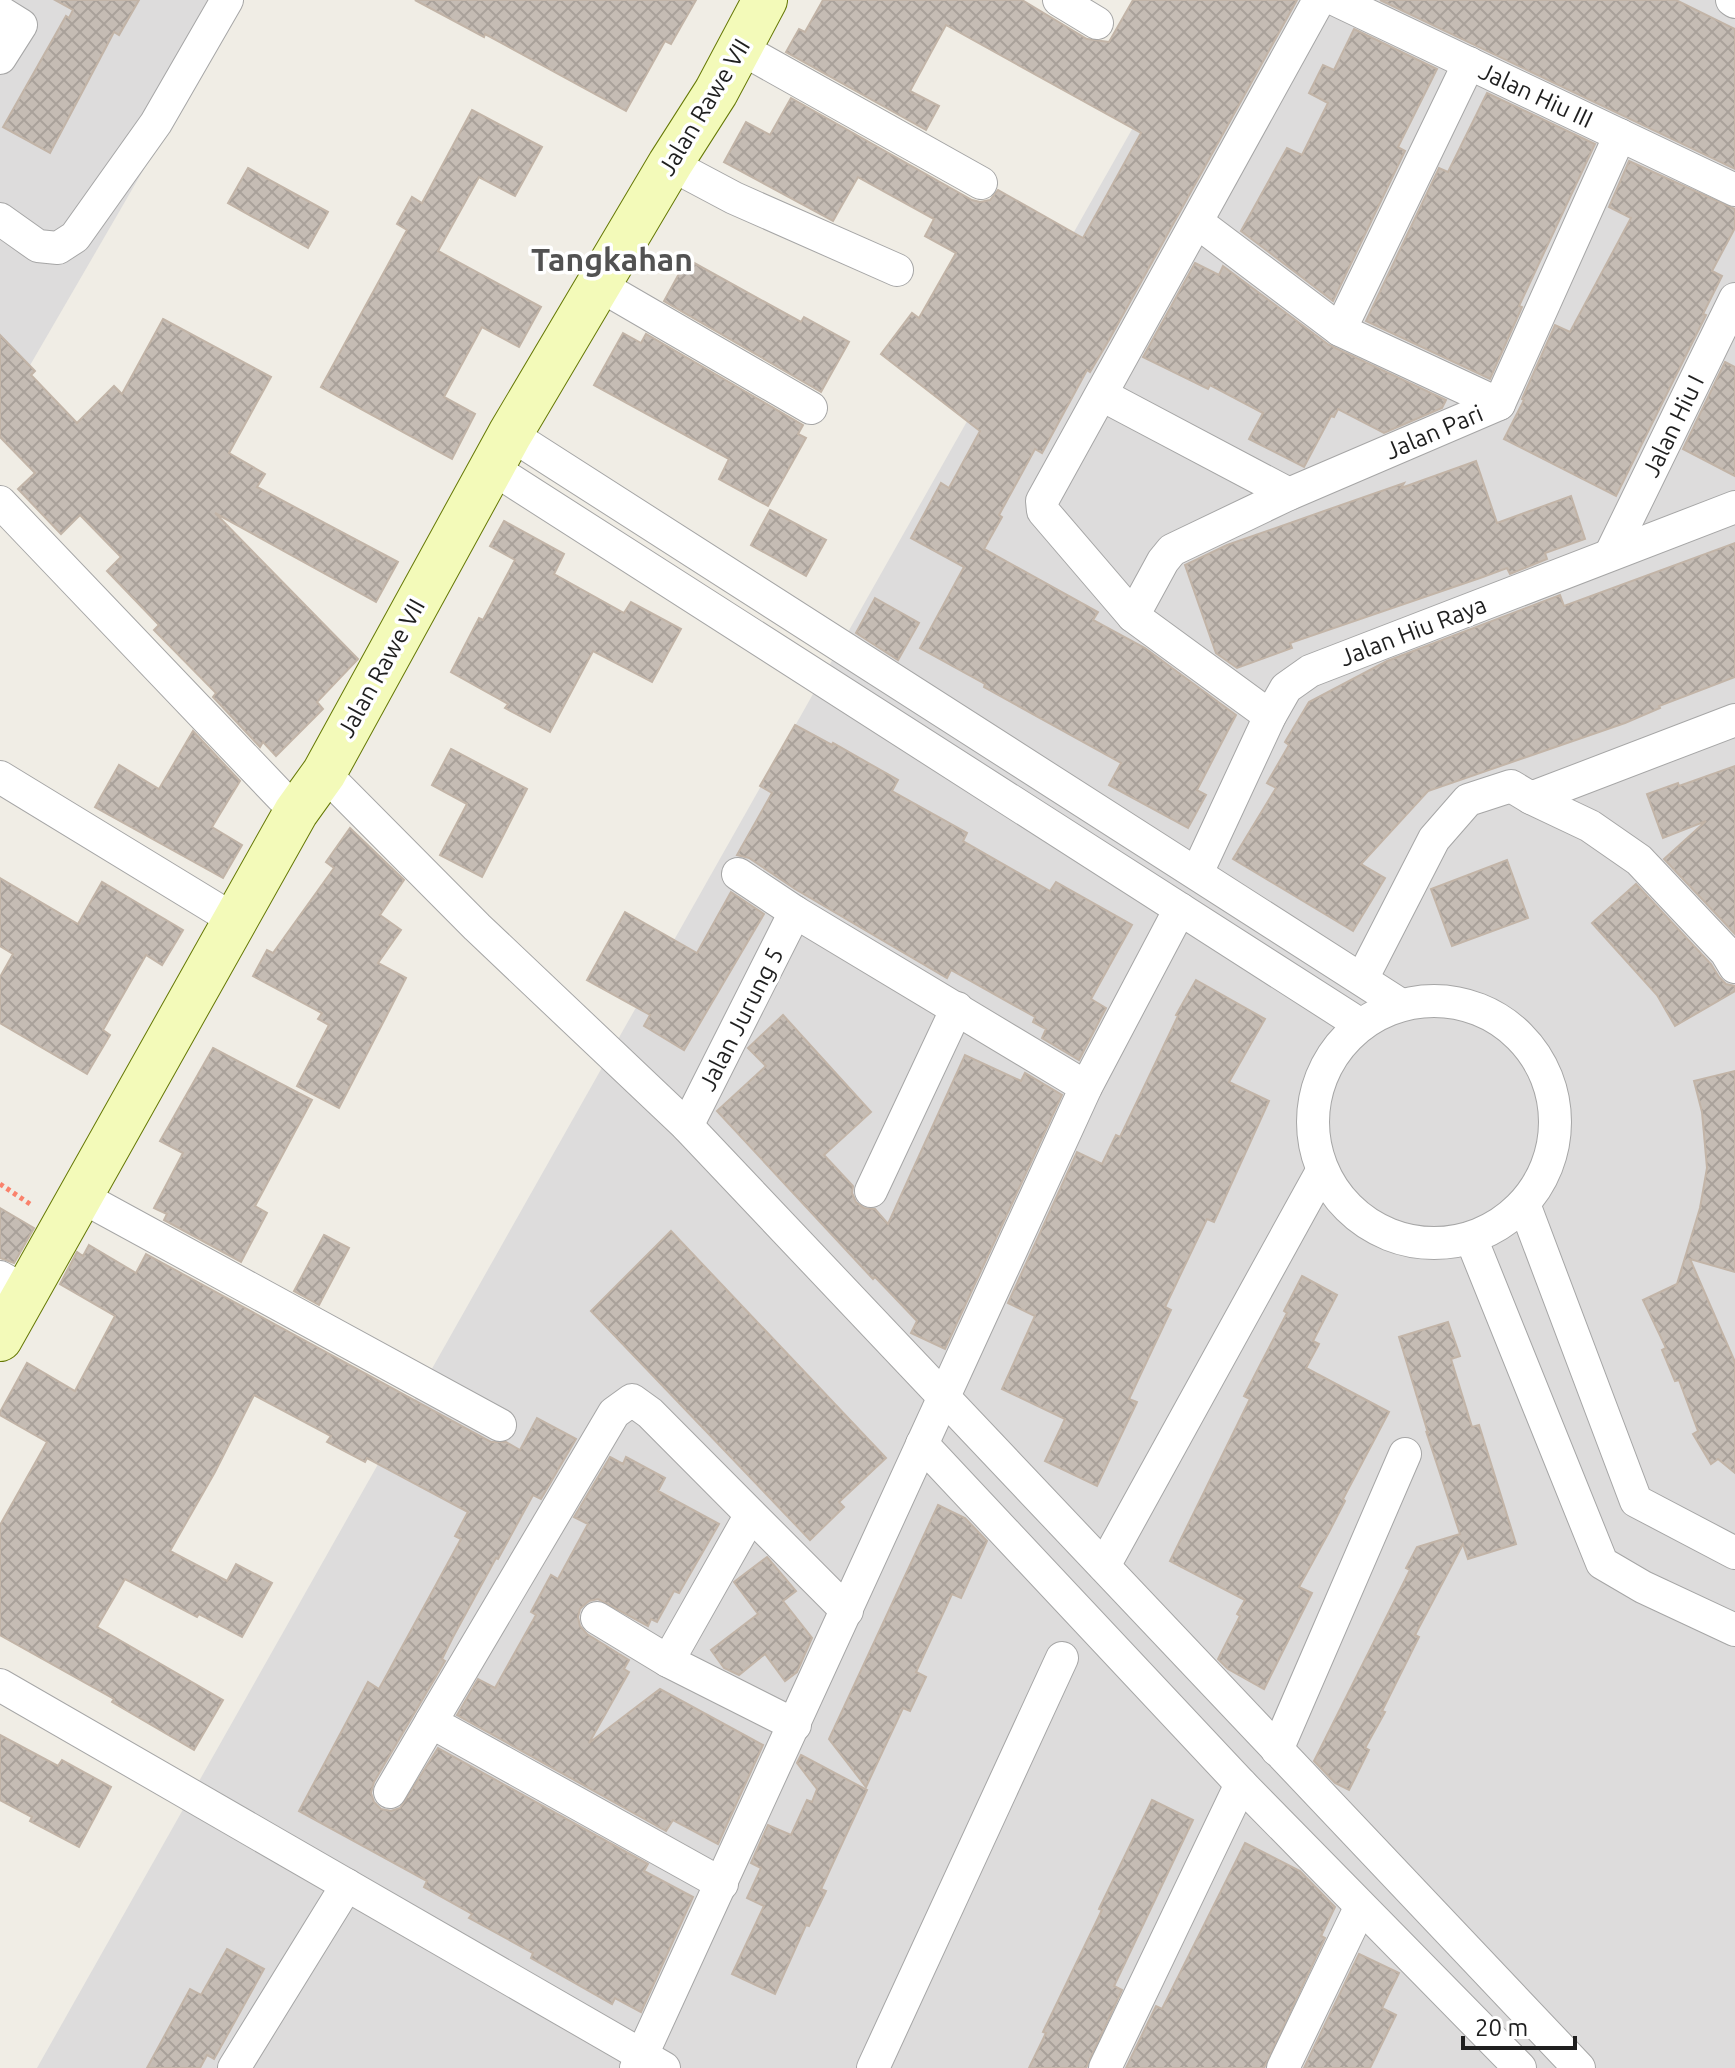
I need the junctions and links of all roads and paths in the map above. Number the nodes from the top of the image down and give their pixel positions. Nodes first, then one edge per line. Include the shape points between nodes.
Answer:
1 (227, 0) edge
2 (765, 0) edge
3 (1059, 0) edge
4 (1319, 0) edge
5 (1336, 0) edge
6 (19, 12) edge
7 (1097, 23) dead end
8 (740, 48) junction
9 (0, 58) edge
10 (1469, 63) junction
11 (1620, 135) junction
12 (670, 164) junction
13 (981, 183) dead end
14 (1735, 190) edge
15 (0, 219) edge
16 (1197, 222) junction
17 (897, 270) dead end
18 (599, 285) junction
19 (1735, 299) edge
20 (1340, 330) junction
21 (1102, 395) junction
22 (1499, 404) junction
23 (811, 408) dead end
24 (501, 451) junction
25 (1289, 494) junction
26 (0, 502) edge
27 (1735, 507) edge
28 (1611, 553) junction
29 (1133, 616) junction
30 (1270, 716) junction
31 (1735, 720) edge
32 (324, 773) junction
33 (0, 777) edge
34 (1531, 798) junction
35 (296, 812) junction
36 (1197, 873) junction
37 (738, 874) dead end
38 (1180, 909) junction
39 (795, 912) junction
40 (236, 921) junction
41 (1732, 956) edge
42 (1362, 979) junction
43 (1401, 1005) junction
44 (957, 1008) junction
45 (1361, 1025) junction
46 (1086, 1087) junction
47 (687, 1126) junction
48 (1322, 1171) junction
49 (871, 1191) dead end
50 (82, 1197) junction
51 (1524, 1204) junction
52 (1471, 1238) junction
53 (13, 1284) edge
54 (0, 1339) edge
55 (944, 1398) junction
56 (500, 1425) dead end
57 (922, 1444) junction
58 (1405, 1454) dead end
59 (750, 1516) junction
60 (1735, 1553) edge
61 (1104, 1566) junction
62 (847, 1611) junction
63 (597, 1618) dead end
64 (1735, 1630) edge
65 (1062, 1658) dead end
66 (668, 1661) junction
67 (0, 1685) edge
68 (431, 1722) junction
69 (795, 1725) junction
70 (1277, 1750) junction
71 (1241, 1784) junction
72 (390, 1792) dead end
73 (722, 1884) junction
74 (347, 1885) junction
75 (1360, 1908) junction
76 (648, 2063) edge
77 (234, 2068) edge
78 (873, 2068) edge
79 (1105, 2068) edge
80 (1283, 2068) edge
81 (1520, 2068) edge
82 (1579, 2068) edge

1 - 15 street via 156,123 75,237 58,248 38,246
2 - 8 main road, Jalan Rawe VII
3 - 7 street
4 - 16 street
5 - 10 street, Jalan Hiu III
6 - 9 street
8 - 12 main road, Jalan Rawe VII
8 - 13 street
10 - 11 street, Jalan Hiu III
10 - 20 street
11 - 14 street, Jalan Hiu III
11 - 22 street, Jalan Pari
12 - 17 street
12 - 18 main road, Jalan Rawe VII
16 - 20 street
16 - 21 street
18 - 23 street
18 - 24 main road, Jalan Rawe VII
19 - 28 street, Jalan Hiu I
20 - 22 street
21 - 25 street
21 - 29 street via 1051,482 1043,511
22 - 25 street, Jalan Pari
24 - 32 main road, Jalan Rawe VII
24 - 36 street
24 - 38 street
25 - 29 street, Jalan Pari via 1172,550
26 - 35 street
27 - 28 street, Jalan Hiu Raya
28 - 30 street, Jalan Hiu Raya via 1310,671 1286,688
29 - 30 street
30 - 36 street, Jalan Hiu Raya
31 - 34 street
32 - 35 main road, Jalan Rawe VII
32 - 47 street
33 - 40 street
34 - 41 street via 1590,826 1639,860
34 - 42 street via 1511,786 1468,800 1434,839
35 - 40 main road, Jalan Rawe VII
36 - 42 street
37 - 39 street
38 - 45 street
38 - 46 street
39 - 44 street
39 - 47 street, Jalan Jurung 5
40 - 50 main road, Jalan Rawe VII
42 - 43 street
43 - 45 street
43 - 51 street via 1439,1000 1478,1008 1511,1028 1537,1058 1552,1094 1555,1132 1545,1171
44 - 46 street
44 - 49 street
45 - 48 street via 1326,1066 1312,1118
46 - 55 street
47 - 55 street
48 - 52 street via 1341,1201 1367,1225 1400,1240 1435,1244
48 - 61 street
50 - 53 main road, Jalan Rawe VII
50 - 56 street
51 - 52 street via 1500,1225
51 - 60 street via 1636,1501
52 - 64 street via 1602,1563
53 - 54 main road, Jalan Rawe VII
55 - 57 street
55 - 61 street
57 - 62 street
57 - 71 street
58 - 70 street
59 - 62 street
59 - 66 street
59 - 68 street via 632,1400 614,1413
61 - 70 street
62 - 69 street
63 - 66 street
65 - 78 street
66 - 69 street
67 - 74 street
68 - 72 street
68 - 73 street
69 - 73 street
70 - 82 street
71 - 75 street
71 - 79 street
73 - 76 street
74 - 76 street
74 - 77 street
75 - 80 street
75 - 81 street

